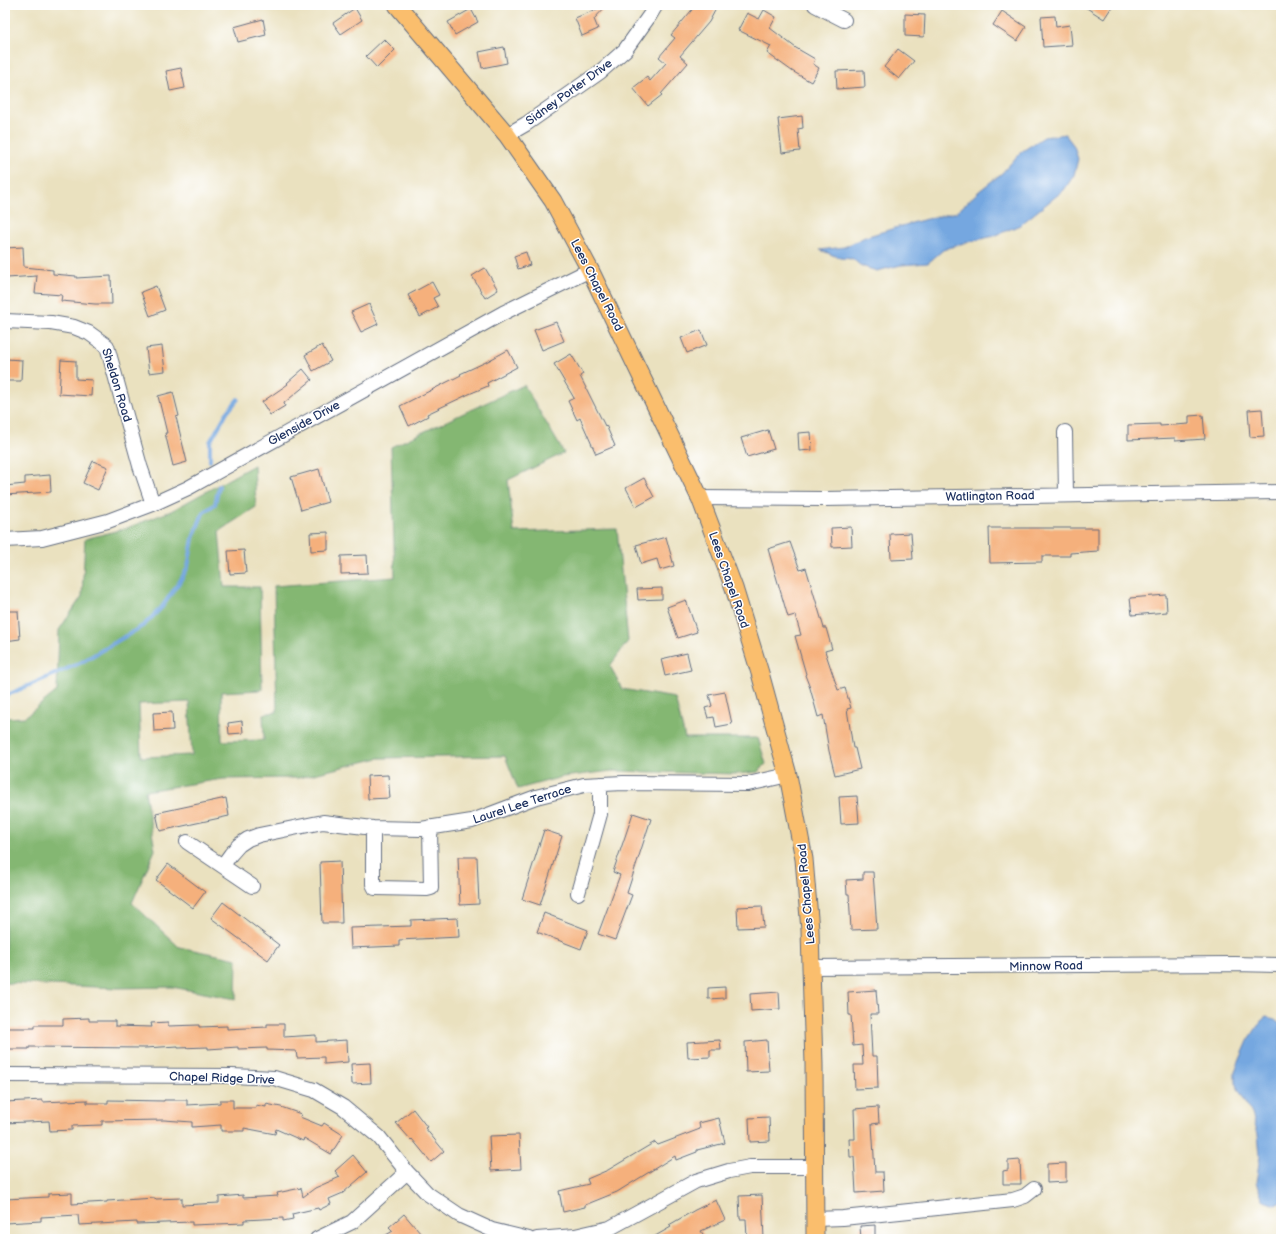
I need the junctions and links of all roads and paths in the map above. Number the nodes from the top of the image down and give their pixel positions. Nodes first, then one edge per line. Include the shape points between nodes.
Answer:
1 (397, 5) edge
2 (656, 5) edge
3 (815, 5) edge
4 (844, 20) dead end
5 (507, 136) junction
6 (590, 270) junction
7 (5, 321) edge
8 (1065, 432) dead end
9 (1281, 492) edge
10 (1066, 495) junction
11 (700, 498) junction
12 (153, 504) junction
13 (5, 540) edge
14 (788, 775) junction
15 (600, 784) junction
16 (430, 827) junction
17 (373, 828) junction
18 (187, 842) dead end
19 (223, 866) junction
20 (252, 886) dead end
21 (578, 893) dead end
22 (1281, 965) edge
23 (811, 967) junction
24 (5, 1075) edge
25 (815, 1167) junction
26 (407, 1172) junction
27 (1034, 1189) dead end
28 (814, 1219) junction
29 (317, 1239) edge
30 (529, 1239) edge
31 (537, 1239) edge
32 (815, 1239) edge

1 - 5 main road, Lees Chapel Road
2 - 5 street, Sidney Porter Drive via 625,50 600,72
3 - 4 street
5 - 6 main road, Lees Chapel Road via 554,202
6 - 11 main road, Lees Chapel Road
6 - 12 street, Glenside Drive via 503,313 188,488
7 - 12 street, Sheldon Road via 74,327 89,332 107,346
8 - 10 street
9 - 10 street, Watlington Road
10 - 11 street, Watlington Road via 823,499
11 - 14 main road, Lees Chapel Road via 734,588
12 - 13 street, Glenside Drive via 108,521 42,538
14 - 15 street, Laurel Lee Terrace via 748,784
14 - 23 main road, Lees Chapel Road via 804,859
15 - 16 street, Laurel Lee Terrace via 584,785 536,797 472,821
15 - 21 street via 600,814
16 - 17 street, Laurel Lee Terrace
16 - 17 street via 431,888 427,889 375,888
17 - 19 street, Laurel Lee Terrace via 323,822 259,835 239,844
18 - 19 street
19 - 20 street
22 - 23 street, Minnow Road
23 - 25 main road, Lees Chapel Road
24 - 26 street, Chapel Ridge Drive via 274,1078 314,1090 343,1106 379,1137
25 - 28 main road, Lees Chapel Road
25 - 31 street via 750,1167 729,1170 696,1182 610,1228 574,1236
26 - 29 street via 352,1222
26 - 30 street, Chapel Ridge Drive via 428,1194 459,1215 492,1230
27 - 28 street via 1025,1196 1012,1200
28 - 32 main road, Lees Chapel Road

